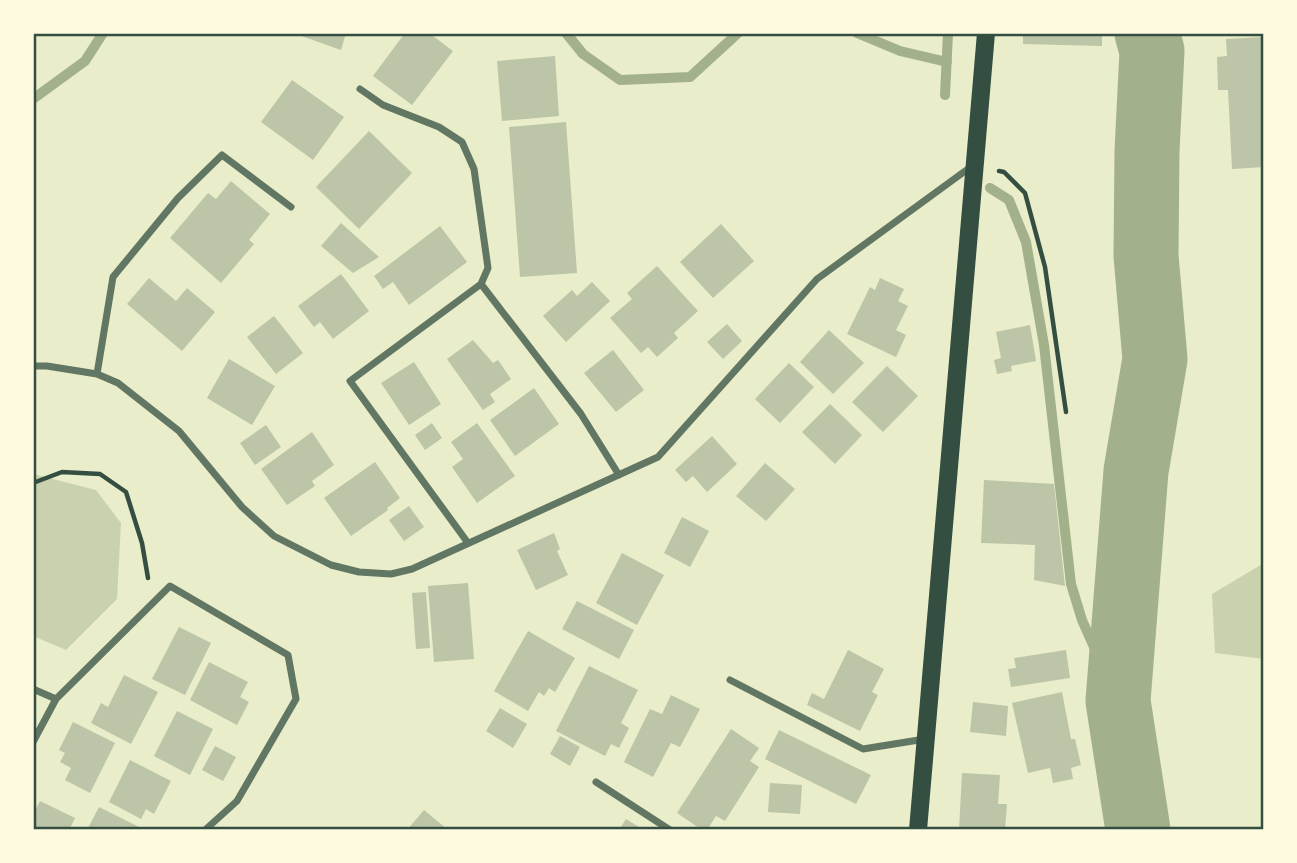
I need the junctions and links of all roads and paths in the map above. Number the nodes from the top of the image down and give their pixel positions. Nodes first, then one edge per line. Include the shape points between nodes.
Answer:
1 (986, 33) edge
2 (360, 89) dead end
3 (975, 164) junction
4 (291, 207) dead end
5 (481, 284) junction
6 (33, 366) edge
7 (97, 374) junction
8 (1066, 412) dead end
9 (619, 475) junction
10 (33, 483) edge
11 (468, 543) junction
12 (153, 603) junction
13 (730, 680) dead end
14 (33, 689) edge
15 (56, 699) junction
16 (926, 739) junction
17 (33, 742) edge
18 (596, 782) dead end
19 (205, 830) edge
20 (670, 830) edge
21 (918, 830) edge

1 - 3 main road
2 - 5 street via 462,142 474,169 488,268
3 - 8 path via 1004,172 1025,193 1045,267
3 - 9 street via 817,279 658,457
3 - 16 main road
4 - 7 street via 222,155 178,198 113,277
5 - 9 street via 581,414
5 - 11 street via 350,382
6 - 7 street
7 - 11 street via 118,383 179,431 242,507 274,536 331,565 391,573 412,569
9 - 11 street
10 - 12 path via 62,472 100,474 125,492 142,543
12 - 15 street
12 - 19 street via 170,586 288,655 296,699 237,801
13 - 16 street via 863,749
14 - 15 street
15 - 17 street
16 - 21 main road
18 - 20 street

